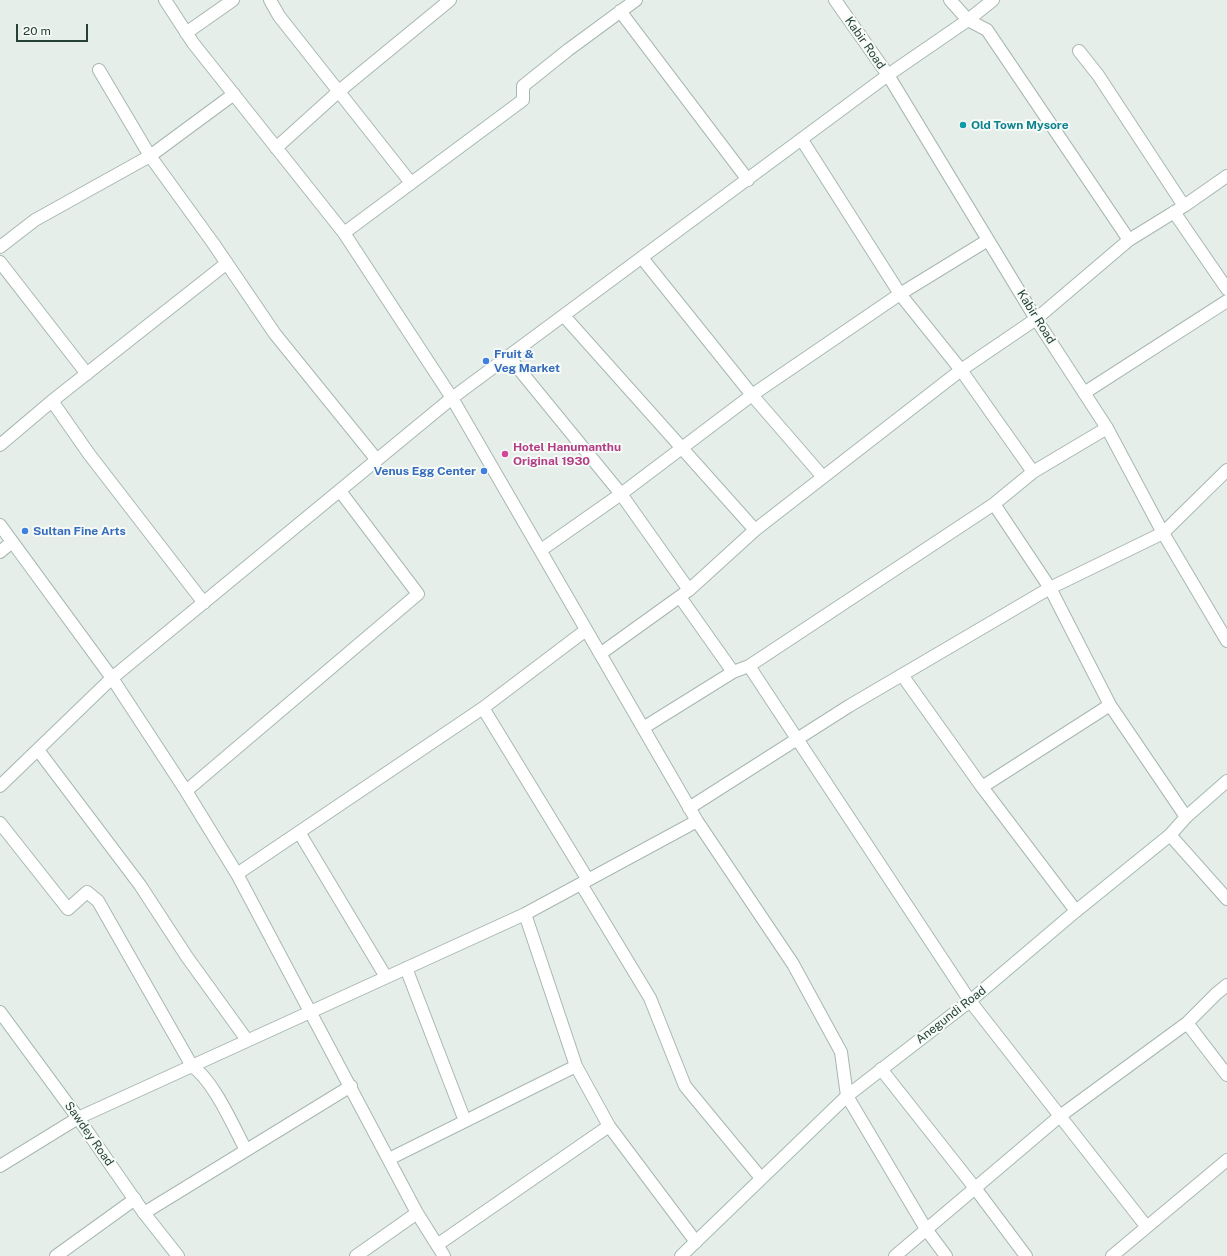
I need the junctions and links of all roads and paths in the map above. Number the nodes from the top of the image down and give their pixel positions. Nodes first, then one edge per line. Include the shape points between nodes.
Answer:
1 (165, 0) edge
2 (233, 0) edge
3 (270, 0) edge
4 (450, 0) edge
5 (636, 0) edge
6 (835, 0) edge
7 (950, 0) edge
8 (993, 0) edge
9 (620, 11) junction
10 (968, 20) junction
11 (186, 33) junction
12 (1079, 51) dead end
13 (99, 70) dead end
14 (888, 75) junction
15 (338, 92) junction
16 (234, 94) junction
17 (802, 140) junction
18 (276, 148) junction
19 (150, 156) junction
20 (1227, 176) edge
21 (748, 180) junction
22 (411, 183) junction
23 (1179, 209) junction
24 (344, 233) junction
25 (988, 240) junction
26 (1129, 240) junction
27 (0, 247) edge
28 (642, 258) junction
29 (0, 262) edge
30 (227, 263) junction
31 (1227, 289) edge
32 (900, 294) junction
33 (1227, 301) edge
34 (564, 316) junction
35 (1036, 319) junction
36 (509, 357) junction
37 (961, 370) junction
38 (87, 374) junction
39 (1084, 393) junction
40 (752, 395) junction
41 (452, 398) junction
42 (52, 401) junction
43 (1107, 428) junction
44 (0, 445) edge
45 (683, 447) junction
46 (377, 460) junction
47 (1033, 472) junction
48 (1226, 472) edge
49 (823, 477) junction
50 (340, 491) junction
51 (621, 494) junction
52 (994, 504) junction
53 (0, 525) edge
54 (756, 530) junction
55 (1163, 533) junction
56 (12, 542) junction
57 (540, 550) junction
58 (0, 552) edge
59 (1050, 588) junction
60 (684, 594) junction
61 (204, 603) junction
62 (586, 630) junction
63 (1227, 641) edge
64 (600, 654) junction
65 (749, 666) junction
66 (733, 672) junction
67 (902, 675) junction
68 (112, 678) junction
69 (1110, 704) junction
70 (483, 708) junction
71 (643, 728) junction
72 (798, 738) junction
73 (38, 750) junction
74 (1227, 781) edge
75 (0, 786) edge
76 (982, 787) junction
77 (186, 791) junction
78 (689, 808) junction
79 (1186, 817) junction
80 (697, 821) junction
81 (0, 823) edge
82 (299, 832) junction
83 (1170, 835) junction
84 (237, 874) junction
85 (584, 882) junction
86 (1227, 899) edge
87 (1076, 911) junction
88 (525, 914) junction
89 (406, 968) junction
90 (386, 977) junction
91 (1227, 985) edge
92 (970, 1001) junction
93 (311, 1011) junction
94 (0, 1012) edge
95 (1187, 1023) junction
96 (247, 1040) junction
97 (192, 1066) junction
98 (576, 1066) junction
99 (881, 1069) junction
100 (1227, 1076) edge
101 (351, 1086) junction
102 (847, 1096) junction
103 (1060, 1116) junction
104 (78, 1118) junction
105 (465, 1121) junction
106 (610, 1126) junction
107 (246, 1150) junction
108 (389, 1159) junction
109 (1227, 1160) edge
110 (0, 1166) edge
111 (761, 1178) junction
112 (975, 1188) junction
113 (135, 1199) junction
114 (144, 1213) junction
115 (417, 1213) junction
116 (1146, 1226) junction
117 (926, 1229) junction
118 (696, 1242) junction
119 (437, 1245) junction
120 (56, 1256) edge
121 (178, 1256) edge
122 (356, 1256) edge
123 (444, 1256) edge
124 (681, 1256) edge
125 (895, 1256) edge
126 (946, 1256) edge
127 (1026, 1256) edge
128 (1112, 1256) edge

1 - 11 street
2 - 11 street
3 - 15 street via 279,16
4 - 15 street
5 - 9 street
6 - 14 street, Kabir Road
7 - 10 street
8 - 10 street
9 - 21 street
9 - 22 street via 523,86 523,100
10 - 14 street
10 - 26 street via 987,30
11 - 16 street
12 - 23 street via 1098,74
13 - 19 street
14 - 17 street
14 - 25 street, Kabir Road
15 - 18 street
15 - 22 street
16 - 18 street
16 - 19 street
17 - 21 street
17 - 32 street
18 - 24 street
19 - 27 street via 35,220
19 - 30 street
20 - 23 street
21 - 28 street
22 - 24 street
23 - 26 street
23 - 31 street
24 - 41 street
25 - 32 street
25 - 35 street, Kabir Road
26 - 35 street
28 - 34 street
28 - 40 street
29 - 38 street
30 - 38 street
30 - 46 street via 275,334
32 - 37 street
32 - 40 street
33 - 39 street
34 - 36 street
34 - 45 street
35 - 37 street
35 - 39 street, Kabir Road
36 - 41 street
36 - 51 street
37 - 47 street
37 - 49 street
38 - 42 street
39 - 43 street, Kabir Road
40 - 45 street
40 - 49 street
41 - 46 street
41 - 57 street
42 - 44 street
42 - 61 street
43 - 47 street
43 - 55 street, Kabir Road
45 - 51 street
45 - 54 street
46 - 50 street
47 - 52 street
48 - 55 street
49 - 54 street
50 - 61 street
50 - 77 street via 418,594
51 - 57 street
51 - 60 street
52 - 59 street
52 - 65 street
53 - 56 street
54 - 60 street
55 - 59 street
55 - 63 street, Kabir Road
56 - 58 street
56 - 68 street
57 - 62 street
59 - 67 street
59 - 69 street
60 - 64 street
60 - 66 street
61 - 68 street
62 - 64 street
62 - 70 street
64 - 71 street
65 - 66 street
65 - 72 street
66 - 71 street
67 - 72 street
67 - 76 street
68 - 73 street
68 - 77 street
69 - 76 street
69 - 79 street
70 - 82 street
70 - 85 street
71 - 78 street
72 - 78 street
72 - 92 street
73 - 75 street
73 - 96 street via 140,885 186,957
74 - 79 street, Anegundi Road
76 - 87 street
77 - 84 street
78 - 80 street
79 - 83 street, Anegundi Road
80 - 85 street
80 - 102 street via 793,964 841,1052
81 - 97 street via 68,909 87,892 98,901
82 - 84 street
82 - 90 street
83 - 86 street
83 - 87 street, Anegundi Road
84 - 93 street
85 - 88 street
85 - 111 street via 650,998 685,1086
87 - 92 street, Anegundi Road
88 - 89 street
88 - 98 street
89 - 90 street
89 - 105 street
90 - 93 street
91 - 95 street
92 - 99 street, Anegundi Road
92 - 103 street
93 - 96 street
93 - 101 street
94 - 104 street, Sawdey Road
95 - 100 street
95 - 103 street
96 - 97 street
97 - 104 street
97 - 107 street via 200,1071 210,1086
98 - 105 street
98 - 106 street
99 - 102 street, Anegundi Road
99 - 112 street
101 - 107 street
101 - 108 street
102 - 111 street, Anegundi Road
102 - 117 street
103 - 112 street
103 - 116 street
104 - 110 street
104 - 113 street, Sawdey Road
105 - 108 street
106 - 118 street
106 - 119 street
107 - 114 street
108 - 115 street
109 - 116 street
111 - 118 street, Anegundi Road
112 - 117 street
112 - 127 street
113 - 114 street, Sawdey Road
113 - 120 street
114 - 121 street, Sawdey Road
115 - 119 street
115 - 122 street
116 - 128 street
117 - 125 street
117 - 126 street
118 - 124 street, Anegundi Road
119 - 123 street

